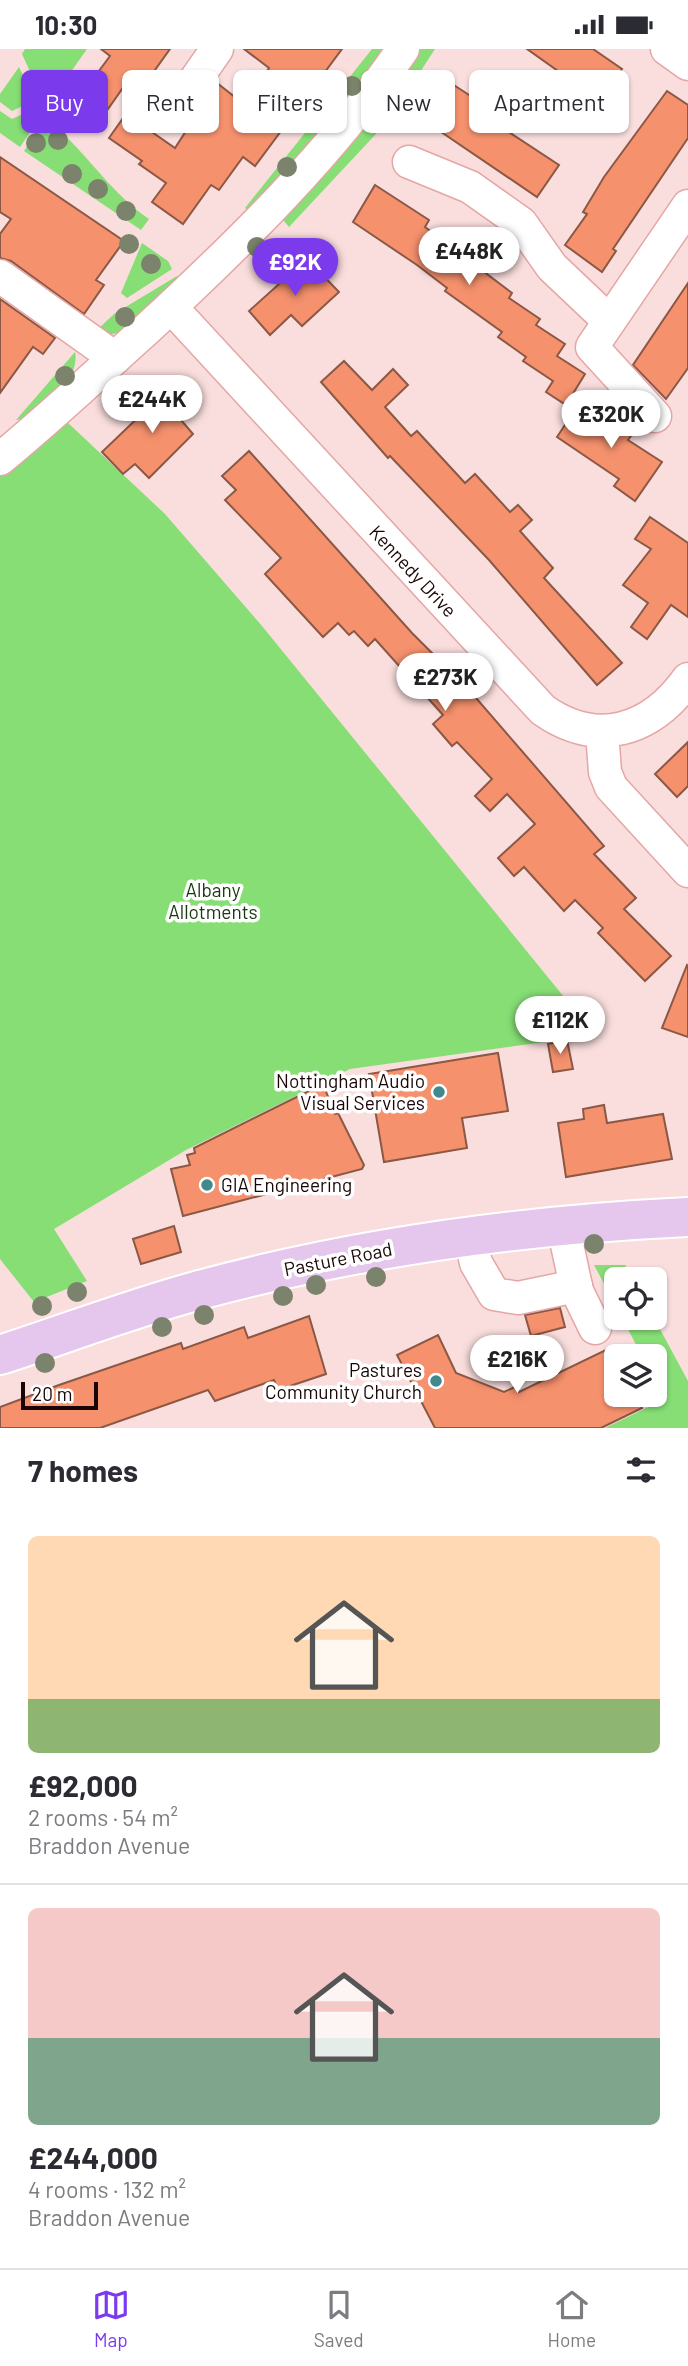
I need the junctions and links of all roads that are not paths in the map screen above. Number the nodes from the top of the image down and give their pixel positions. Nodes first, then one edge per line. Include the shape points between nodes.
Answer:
1 (218, 49) edge
2 (403, 49) edge
3 (667, 49) edge
4 (688, 64) edge
5 (203, 70) edge
6 (409, 162) dead end
7 (688, 206) edge
8 (0, 276) edge
9 (170, 307) junction
10 (609, 321) junction
11 (115, 358) junction
12 (655, 416) dead end
13 (0, 459) edge
14 (688, 679) edge
15 (602, 732) junction
16 (688, 871) edge
17 (688, 1217) edge
18 (563, 1226) junction
19 (470, 1236) junction
20 (576, 1286) junction
21 (595, 1328) dead end
22 (0, 1355) edge

1 - 5 street
2 - 9 street via 323,150
3 - 4 street
6 - 10 street via 470,187 521,223 552,267
7 - 10 street
8 - 11 street
9 - 11 street
9 - 15 street, Kennedy Drive via 531,700 566,725
10 - 12 street via 592,347
11 - 13 street
14 - 15 street, Kennedy Drive via 674,699 652,716
15 - 16 street via 611,787
17 - 18 main road, Pasture Road
18 - 19 main road, Pasture Road
18 - 20 street
19 - 20 street via 476,1263 494,1294 518,1298
19 - 22 main road, Pasture Road via 343,1256 195,1291
20 - 21 street

